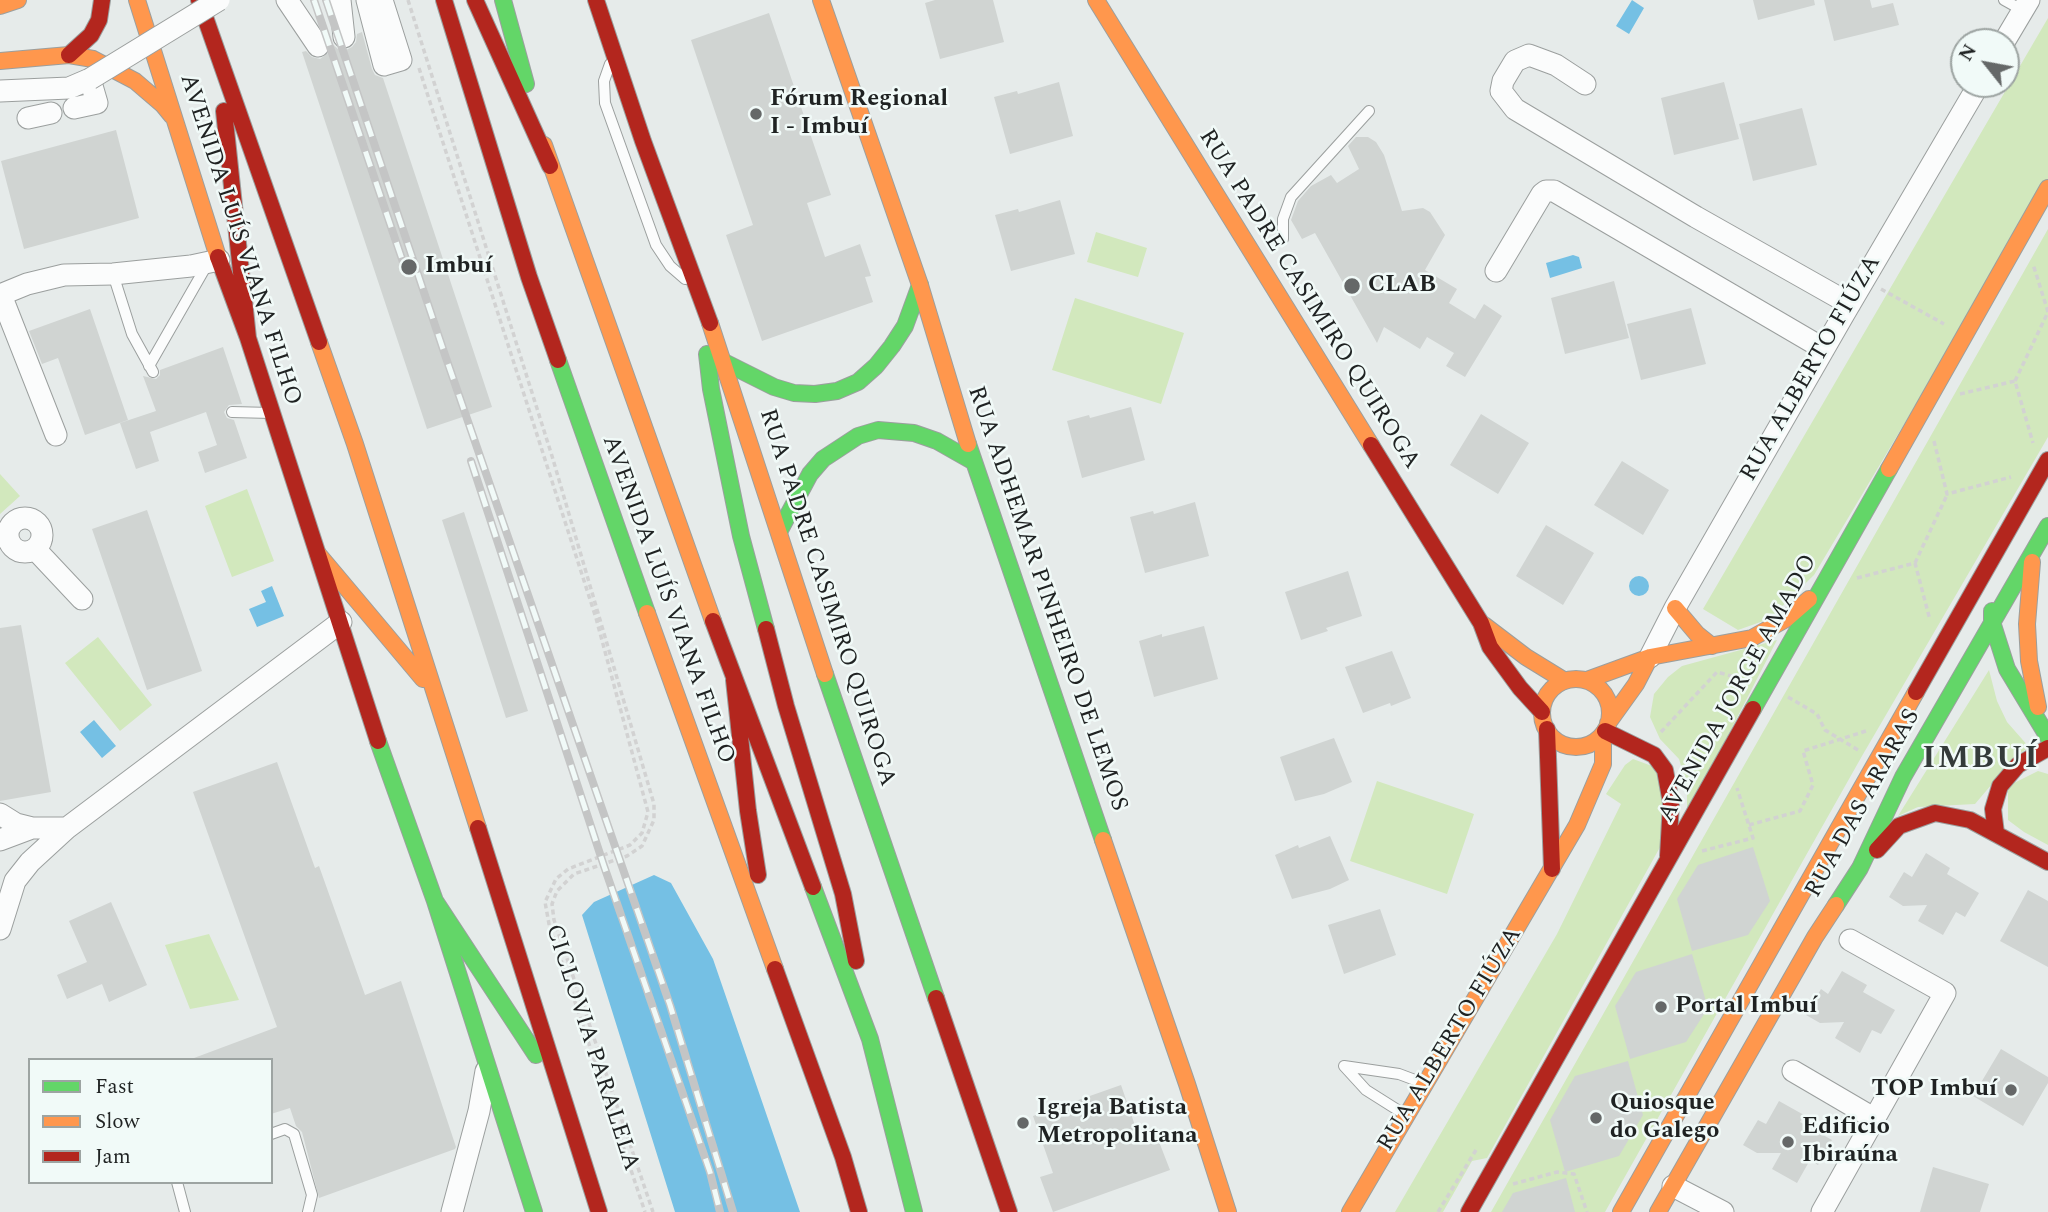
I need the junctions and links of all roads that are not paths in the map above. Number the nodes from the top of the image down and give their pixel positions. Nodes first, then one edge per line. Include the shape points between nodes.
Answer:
1 (18, 0) edge
2 (102, 0) edge
3 (137, 0) edge
4 (199, 0) edge
5 (219, 0) edge
6 (287, 0) edge
7 (340, 0) edge
8 (367, 0) edge
9 (377, 0) edge
10 (444, 0) edge
11 (475, 0) edge
12 (503, 0) edge
13 (596, 0) edge
14 (821, 0) edge
15 (1096, 0) edge
16 (2018, 3) edge
17 (0, 6) edge
18 (2009, 28) edge
19 (344, 37) dead end
20 (318, 46) dead end
21 (69, 55) junction
22 (615, 55) junction
23 (0, 61) edge
24 (220, 61) junction
25 (90, 79) junction
26 (1585, 84) dead end
27 (0, 91) edge
28 (1971, 98) edge
29 (74, 108) dead end
30 (1369, 111) dead end
31 (51, 113) dead end
32 (28, 118) dead end
33 (177, 123) junction
34 (550, 166) junction
35 (2048, 188) edge
36 (1283, 239) dead end
37 (213, 262) junction
38 (1496, 271) dead end
39 (113, 274) junction
40 (920, 285) junction
41 (698, 289) junction
42 (0, 295) edge
43 (1850, 304) junction
44 (704, 305) junction
45 (248, 338) junction
46 (1824, 349) junction
47 (724, 362) junction
48 (232, 412) dead end
49 (273, 413) junction
50 (55, 435) dead end
51 (2042, 456) edge
52 (974, 462) junction
53 (2048, 526) edge
54 (780, 530) junction
55 (5, 549) edge
56 (35, 549) junction
57 (2034, 550) junction
58 (318, 554) junction
59 (1993, 555) junction
60 (1821, 590) junction
61 (82, 599) dead end
62 (1675, 608) junction
63 (341, 622) junction
64 (1992, 622) junction
65 (1481, 623) junction
66 (1712, 646) junction
67 (1650, 657) junction
68 (734, 680) junction
69 (1587, 680) junction
70 (1565, 681) junction
71 (437, 696) junction
72 (1542, 712) junction
73 (1547, 729) junction
74 (1605, 730) junction
75 (2047, 740) edge
76 (0, 814) edge
77 (32, 828) junction
78 (67, 828) junction
79 (1996, 833) junction
80 (0, 840) edge
81 (2048, 862) edge
82 (1667, 865) junction
83 (1860, 868) junction
84 (1552, 869) junction
85 (435, 901) junction
86 (0, 929) edge
87 (1850, 940) dead end
88 (771, 956) junction
89 (870, 1039) junction
90 (487, 1062) junction
91 (1793, 1071) dead end
92 (1425, 1084) junction
93 (560, 1091) junction
94 (1716, 1108) junction
95 (1407, 1115) junction
96 (1875, 1119) junction
97 (273, 1133) edge
98 (178, 1184) edge
99 (1672, 1186) junction
100 (185, 1212) edge
101 (308, 1212) edge
102 (452, 1212) edge
103 (534, 1212) edge
104 (599, 1212) edge
105 (859, 1212) edge
106 (914, 1212) edge
107 (1009, 1212) edge
108 (1228, 1212) edge
109 (1350, 1212) edge
110 (1469, 1212) edge
111 (1621, 1212) edge
112 (1658, 1212) edge
113 (1723, 1212) edge
114 (1822, 1212) edge

1 - 17 main road
2 - 21 main road via 91,35
3 - 33 main road, AVENIDA LUÍS VIANA FILHO
4 - 24 main road, AVENIDA LUÍS VIANA FILHO
5 - 25 street, bridge
6 - 20 street
7 - 19 street
8 - 9 street via 384,65 401,60
10 - 88 main road, AVENIDA LUÍS VIANA FILHO via 529,277
11 - 34 main road
12 - 34 main road, AVENIDA LUÍS VIANA FILHO
13 - 22 main road, RUA PADRE CASIMIRO QUIROGA
14 - 40 main road, RUA ADHEMAR PINHEIRO DE LEMOS
15 - 65 main road, RUA PADRE CASIMIRO QUIROGA
16 - 18 street
21 - 23 main road
21 - 33 main road via 93,59 120,72 150,93
22 - 41 main road, RUA PADRE CASIMIRO QUIROGA
22 - 41 lane via 604,81 605,103 646,219 662,257
24 - 45 main road
24 - 71 main road, AVENIDA LUÍS VIANA FILHO via 355,443
25 - 27 street via 69,88
25 - 29 street via 97,103
26 - 43 street via 1530,55 1515,61 1501,91 1515,109
28 - 43 street, RUA ALBERTO FIÚZA
30 - 36 lane via 1291,197 1283,219
31 - 32 street
33 - 37 main road, AVENIDA LUÍS VIANA FILHO
34 - 68 main road, AVENIDA LUÍS VIANA FILHO
35 - 60 main road, AVENIDA JORGE AMADO
37 - 39 street
37 - 39 lane via 151,369 132,334
37 - 45 main road, AVENIDA LUÍS VIANA FILHO
38 - 46 street via 1542,194 1554,191
39 - 42 street via 64,275
40 - 47 main road via 905,326 891,346 858,382 837,391 794,393
40 - 52 main road, RUA ADHEMAR PINHEIRO DE LEMOS
41 - 44 main road, RUA PADRE CASIMIRO QUIROGA
42 - 50 street
43 - 46 street, RUA ALBERTO FIÚZA
44 - 47 main road, RUA PADRE CASIMIRO QUIROGA
44 - 89 main road via 711,389 741,536 843,894
45 - 49 main road, AVENIDA LUÍS VIANA FILHO
46 - 62 street, RUA ALBERTO FIÚZA
47 - 54 main road, RUA PADRE CASIMIRO QUIROGA
48 - 49 lane
49 - 58 main road, AVENIDA LUÍS VIANA FILHO
51 - 59 main road
52 - 54 main road via 914,433 878,430 858,436 823,459 810,474
52 - 108 main road, RUA ADHEMAR PINHEIRO DE LEMOS
53 - 57 main road, RUA DAS ARARAS
54 - 107 main road, RUA PADRE CASIMIRO QUIROGA
55 - 56 street
55 - 56 street via 12,524 28,519 42,534
56 - 61 street
57 - 64 main road, RUA DAS ARARAS
57 - 75 main road via 2027,637 2035,698
58 - 63 main road, AVENIDA LUÍS VIANA FILHO
58 - 71 main road
59 - 64 main road
59 - 111 main road
60 - 66 main road via 1769,630
60 - 82 main road, AVENIDA JORGE AMADO
62 - 66 main road
62 - 67 street, RUA ALBERTO FIÚZA
63 - 78 street
63 - 85 main road, AVENIDA LUÍS VIANA FILHO
64 - 75 main road via 2013,681
64 - 83 main road, RUA DAS ARARAS via 1903,777
65 - 70 main road, RUA PADRE CASIMIRO QUIROGA
65 - 72 main road, RUA PADRE CASIMIRO QUIROGA via 1490,647
66 - 67 main road
67 - 69 main road
67 - 74 main road, RUA ALBERTO FIÚZA
68 - 88 main road via 748,811
68 - 89 main road, AVENIDA LUÍS VIANA FILHO
69 - 70 main road
69 - 74 main road via 1609,702
70 - 72 main road via 1549,693
71 - 93 main road, AVENIDA LUÍS VIANA FILHO
72 - 73 main road
73 - 74 main road via 1568,746 1587,745
73 - 84 main road
74 - 82 main road via 1661,762 1671,803
74 - 84 main road, RUA ALBERTO FIÚZA via 1597,782
75 - 79 main road via 2000,786 1992,818
76 - 77 street
77 - 78 street
77 - 80 street
78 - 86 street via 15,881
79 - 81 main road
79 - 83 main road via 1952,814 1935,813 1899,826
82 - 110 main road, AVENIDA JORGE AMADO
83 - 94 main road, RUA DAS ARARAS
84 - 92 main road, RUA ALBERTO FIÚZA
85 - 90 main road, AVENIDA LUÍS VIANA FILHO
85 - 93 main road
87 - 96 street via 1945,993
88 - 105 main road, AVENIDA LUÍS VIANA FILHO
89 - 106 main road, AVENIDA LUÍS VIANA FILHO
90 - 102 street via 470,1159
90 - 103 main road, AVENIDA LUÍS VIANA FILHO
91 - 96 street
92 - 95 main road, RUA ALBERTO FIÚZA
92 - 95 lane via 1399,1074 1344,1066 1366,1090
93 - 104 main road, AVENIDA LUÍS VIANA FILHO
94 - 99 main road, RUA DAS ARARAS
94 - 111 main road
95 - 109 main road, RUA ALBERTO FIÚZA
96 - 114 street
97 - 101 lane via 285,1129 294,1134 312,1195
98 - 100 lane
99 - 112 main road, RUA DAS ARARAS
99 - 113 street

